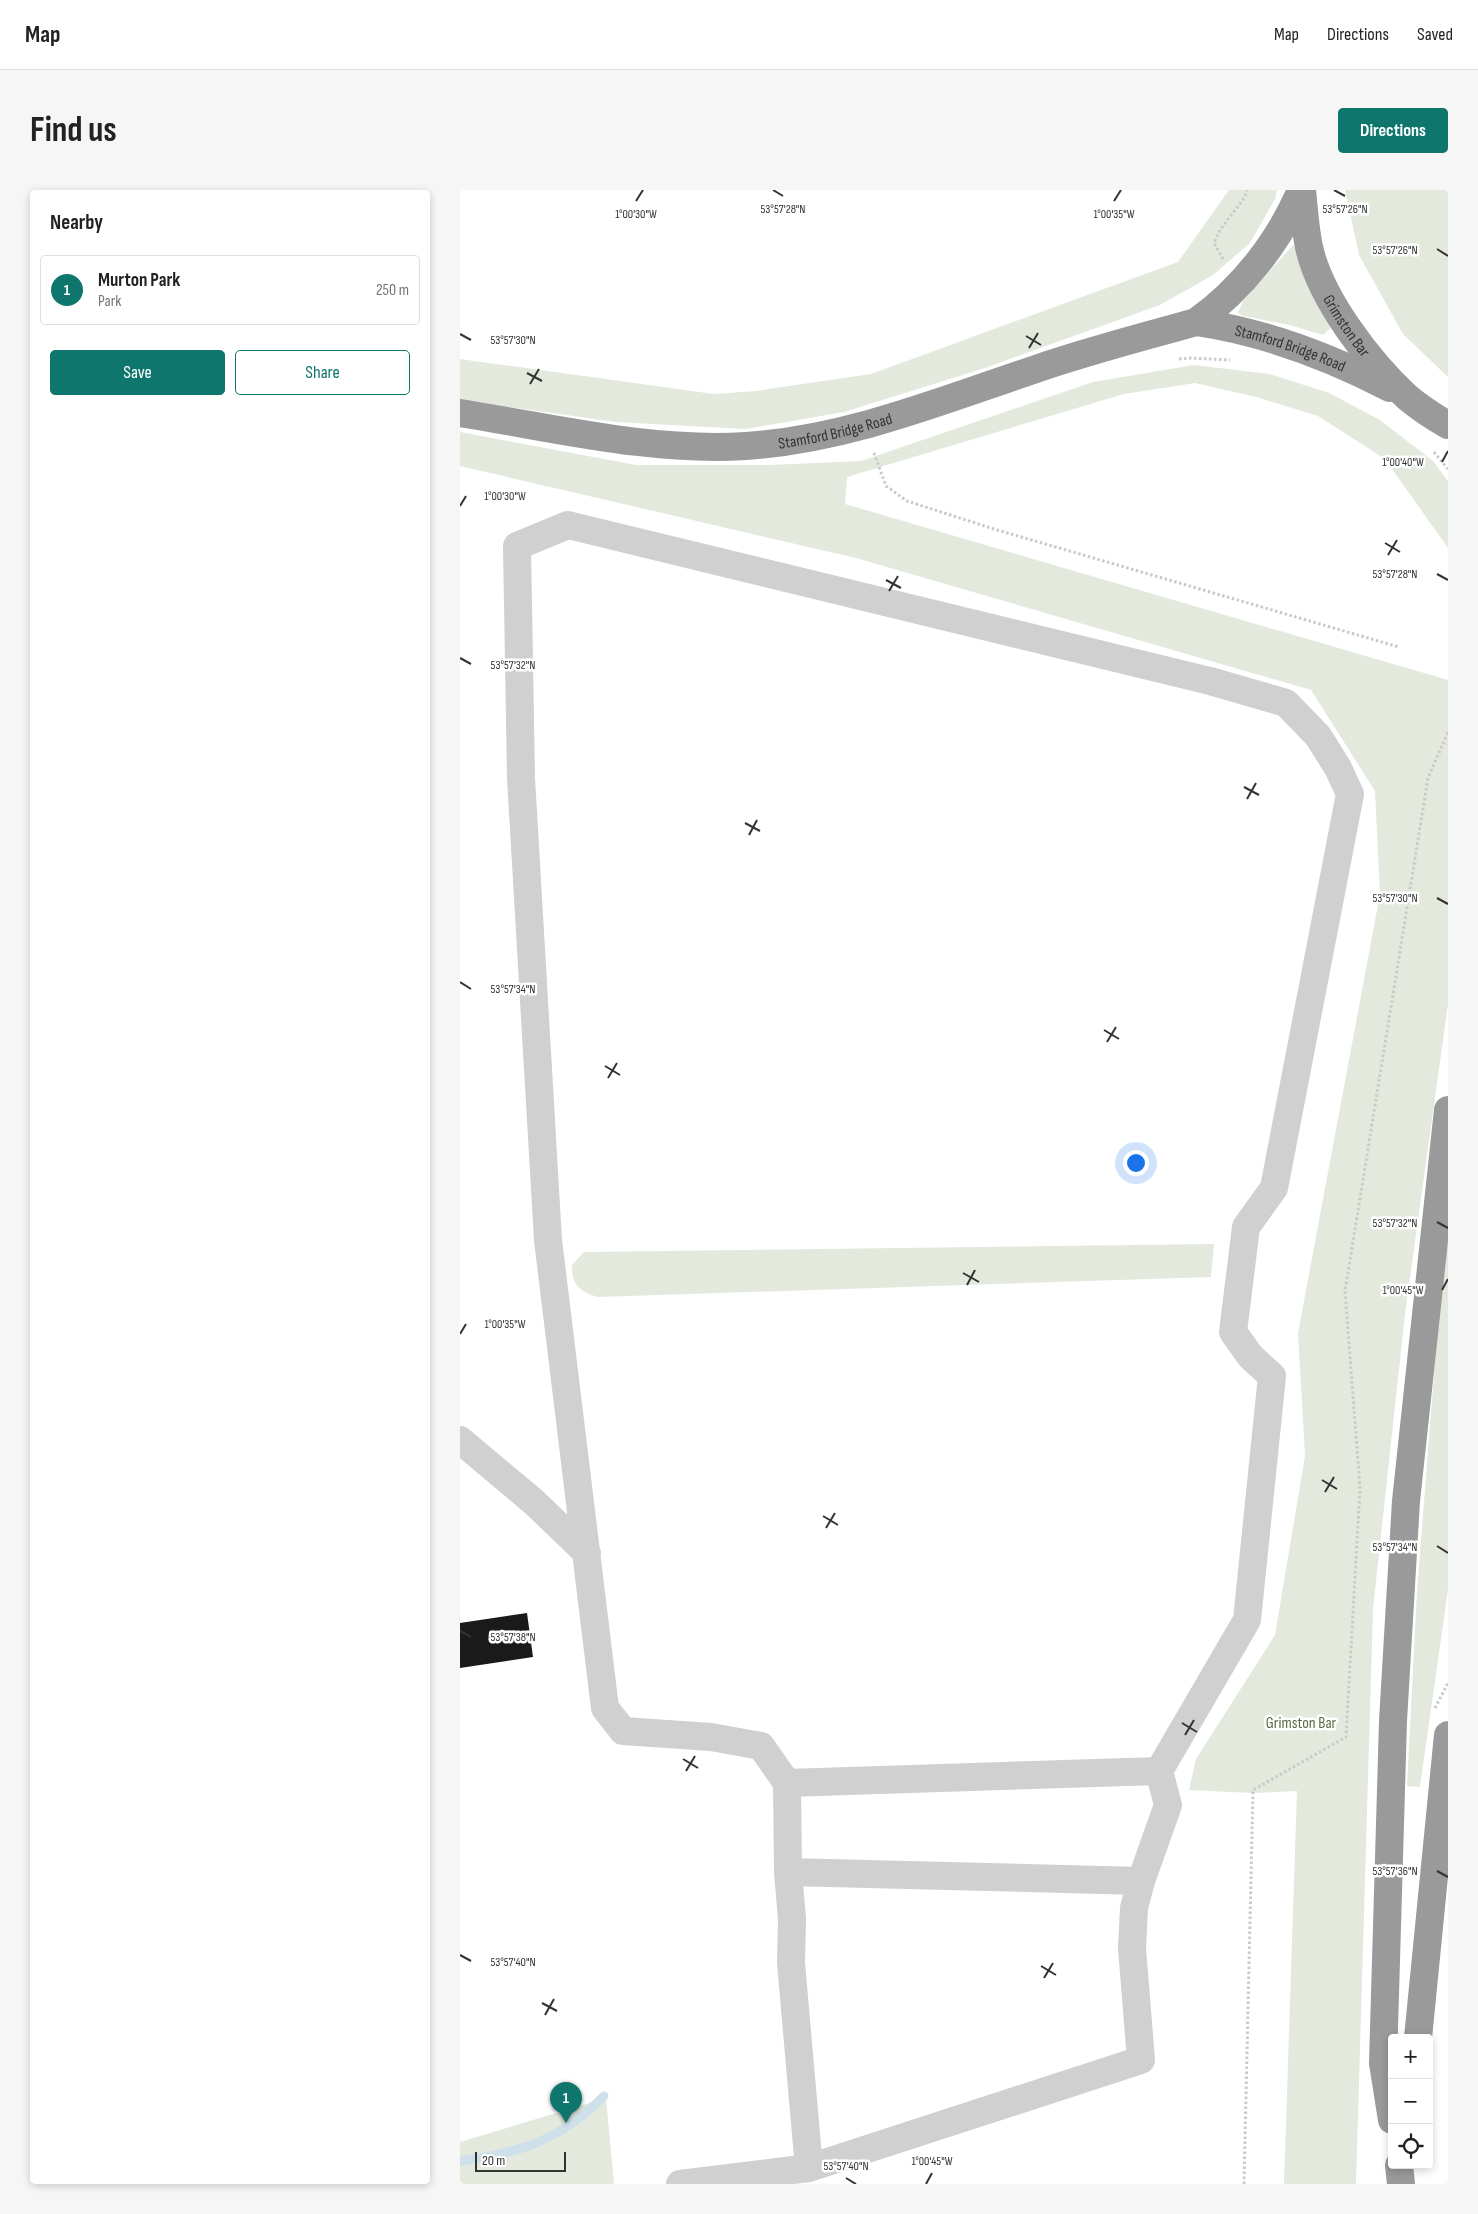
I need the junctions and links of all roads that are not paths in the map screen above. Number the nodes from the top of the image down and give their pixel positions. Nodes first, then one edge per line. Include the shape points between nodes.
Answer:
1 (1302, 190) edge
2 (1196, 322) junction
3 (1407, 396) junction
4 (460, 413) edge
5 (1448, 425) edge
6 (1448, 1110) edge
7 (460, 1440) edge
8 (587, 1553) junction
9 (1448, 1736) edge
10 (1159, 1771) junction
11 (787, 1783) junction
12 (788, 1872) junction
13 (1141, 1881) junction
14 (1418, 2034) edge
15 (1388, 2095) edge
16 (809, 2168) junction
17 (1400, 2169) edge
18 (1405, 2169) edge
19 (680, 2184) edge
20 (1403, 2184) edge

1 - 2 highway, Stamford Bridge Road via 1292,213 1244,280
1 - 3 highway, Grimston Bar via 1310,248 1339,314 1357,340
2 - 3 highway, Stamford Bridge Road via 1224,326 1302,347
2 - 4 highway, Stamford Bridge Road via 1037,368 865,426 772,444 660,445
3 - 5 highway, Grimston Bar
6 - 15 highway via 1406,1500 1393,1711 1383,2063
7 - 8 lane via 535,1503
8 - 10 lane via 547,1232 521,778 517,546 568,525 1210,681 1286,703 1318,736 1350,794 1274,1188 1246,1227 1233,1332 1272,1376 1247,1620
8 - 11 lane via 604,1708 624,1731 711,1737 760,1746
9 - 14 highway
10 - 11 lane
10 - 13 lane via 1168,1805
11 - 12 lane
12 - 13 lane
12 - 16 lane via 791,1964
13 - 16 lane via 1134,1908 1132,1948 1141,2060
16 - 19 lane
17 - 20 highway
18 - 20 highway

